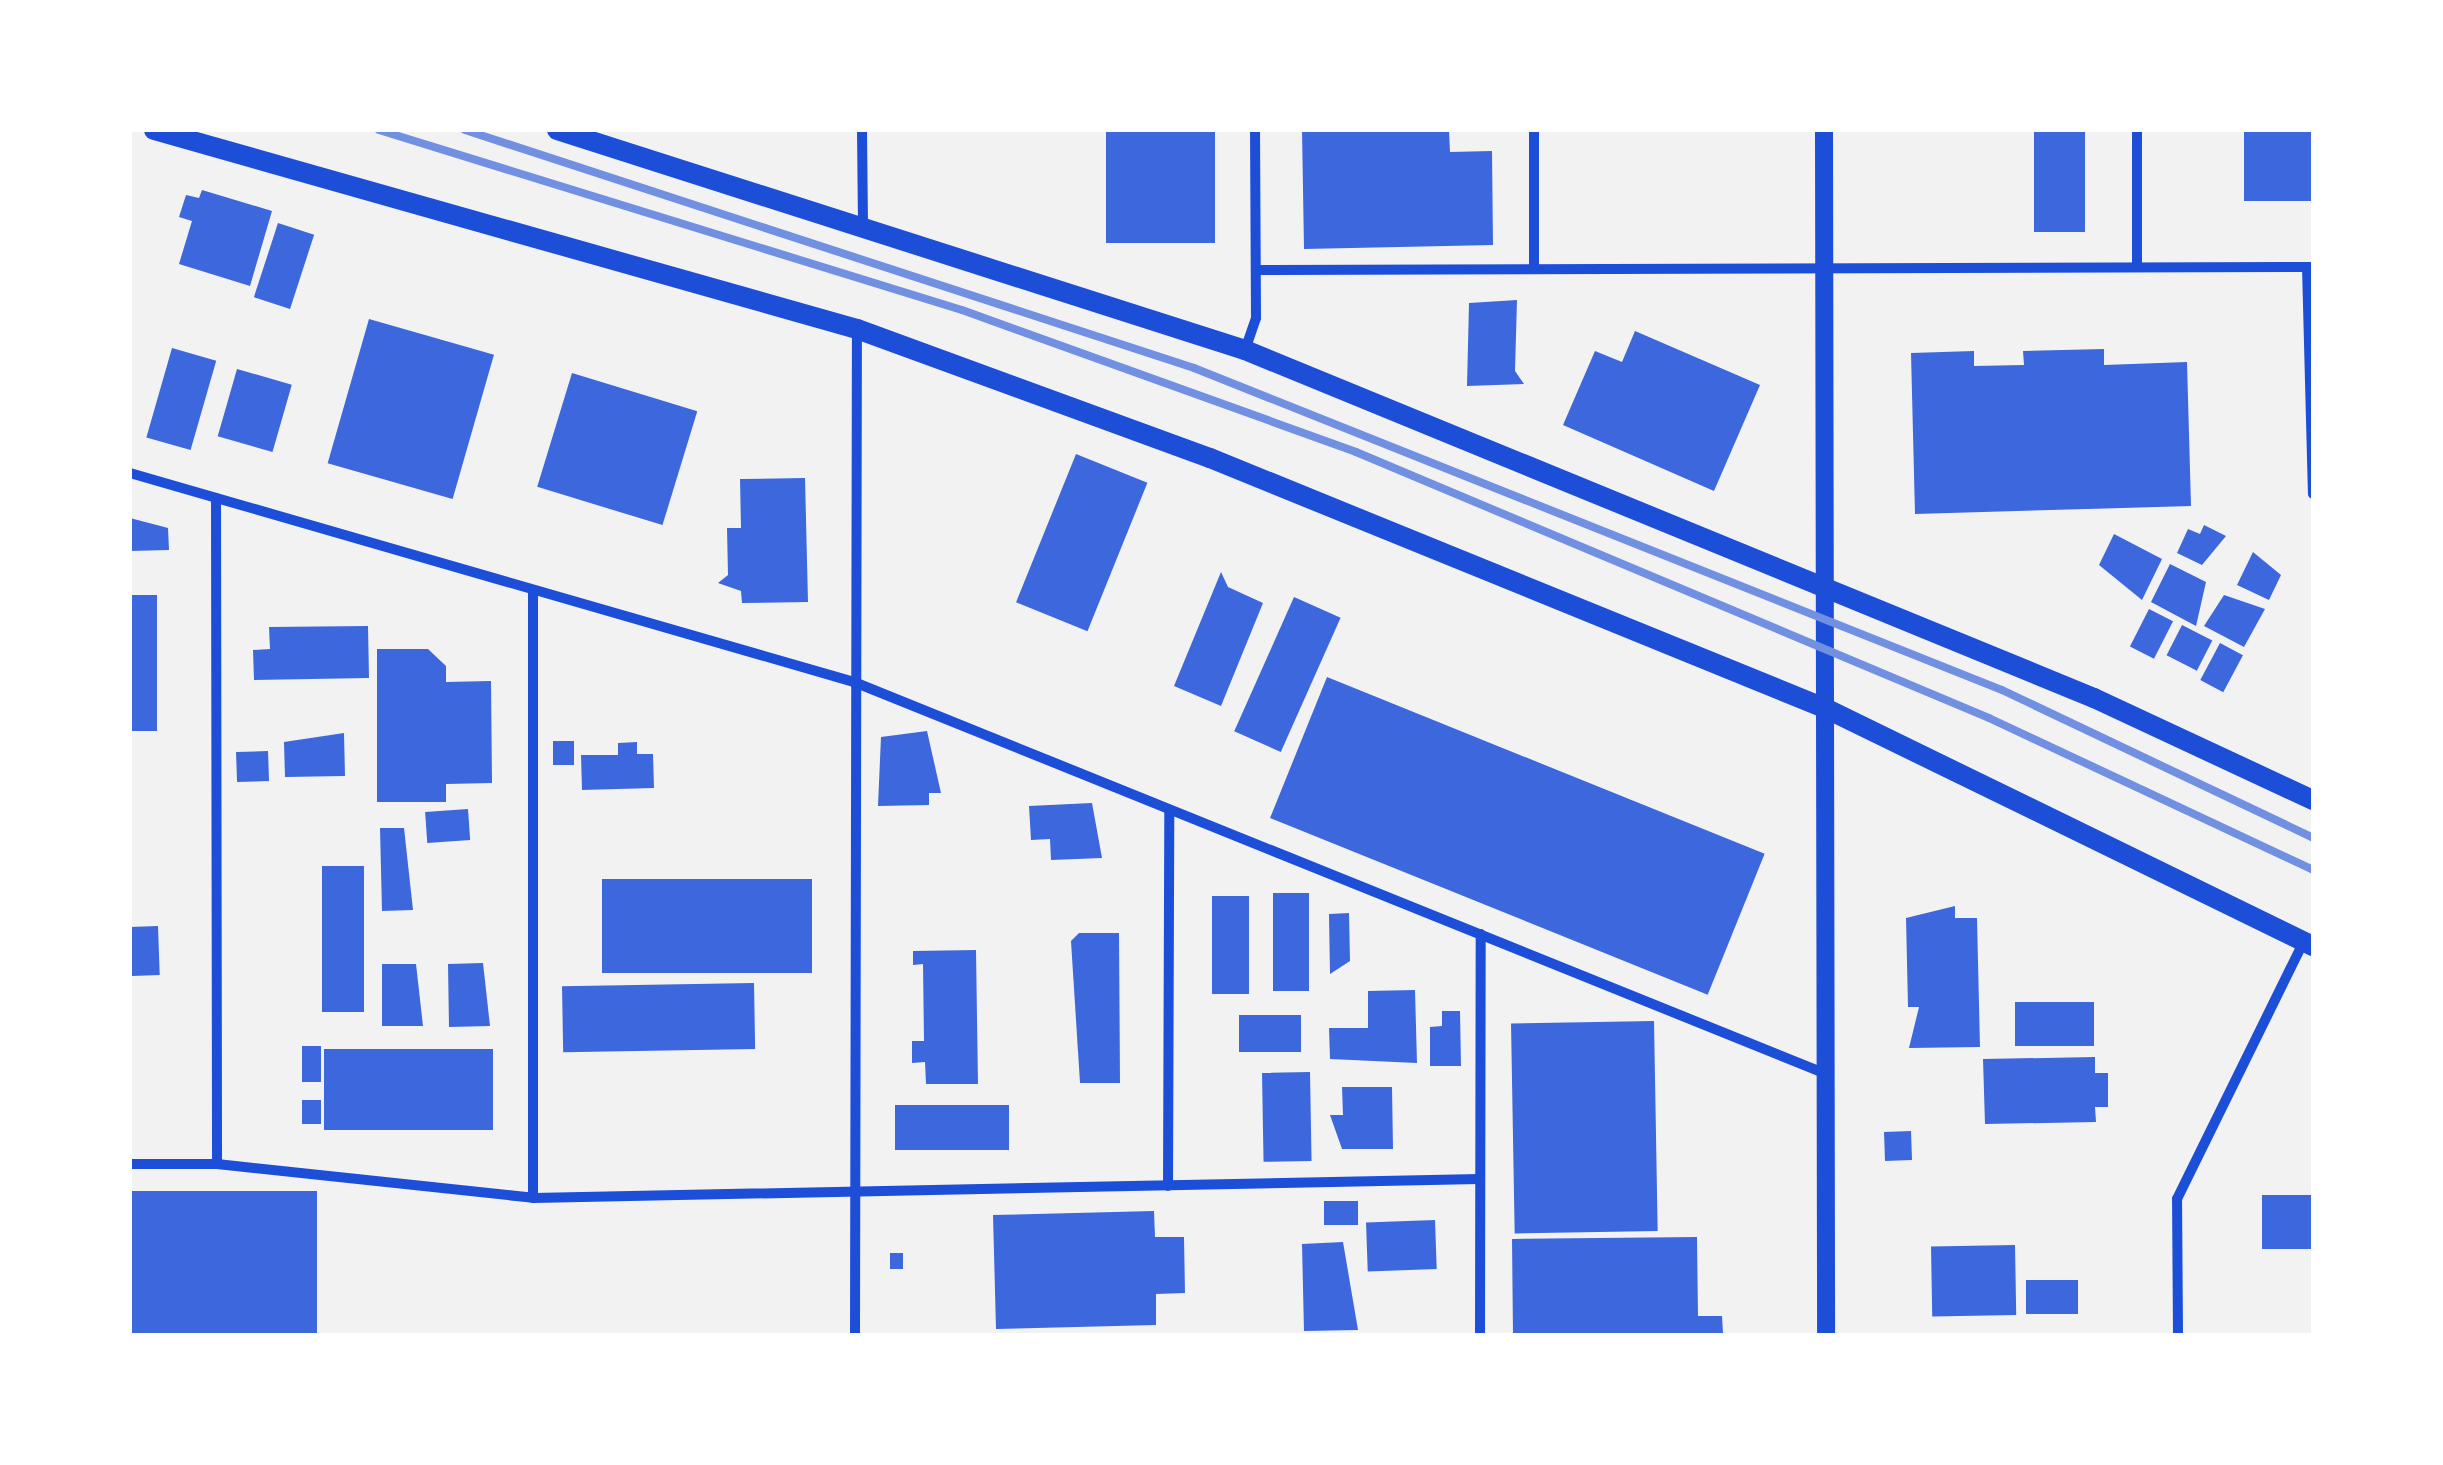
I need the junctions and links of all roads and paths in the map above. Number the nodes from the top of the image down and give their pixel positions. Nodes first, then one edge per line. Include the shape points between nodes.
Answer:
1 (154, 130) edge
2 (557, 130) edge
3 (862, 130) edge
4 (1255, 130) edge
5 (1534, 130) edge
6 (1824, 130) edge
7 (2138, 130) edge
8 (863, 223) junction
9 (2138, 263) junction
10 (1824, 265) junction
11 (1534, 266) junction
12 (2310, 267) edge
13 (1256, 270) junction
14 (857, 329) junction
15 (1245, 350) junction
16 (130, 473) edge
17 (2313, 494) edge
18 (216, 498) junction
19 (533, 590) junction
20 (1828, 590) junction
21 (854, 682) junction
22 (1827, 709) junction
23 (2313, 800) edge
24 (1169, 811) junction
25 (1481, 934) junction
26 (2308, 943) edge
27 (1826, 1074) junction
28 (130, 1164) edge
29 (217, 1164) junction
30 (1480, 1179) junction
31 (1168, 1186) junction
32 (854, 1192) junction
33 (532, 1198) junction
34 (854, 1335) edge
35 (1480, 1335) edge
36 (1826, 1335) edge
37 (2178, 1335) edge

1 - 14 main road
2 - 8 main road
3 - 8 street
4 - 13 street
5 - 11 street
6 - 10 street
7 - 9 street
8 - 15 main road
9 - 10 street
9 - 12 street
10 - 11 street
10 - 20 street
11 - 13 street
12 - 17 street
13 - 15 street
14 - 21 street
14 - 22 main road via 1210,458
15 - 20 main road
16 - 18 street
18 - 19 street
18 - 29 street
19 - 21 street
19 - 33 street
20 - 22 street
20 - 23 main road
21 - 24 street
21 - 32 street
22 - 26 main road
22 - 27 street
24 - 25 street
24 - 31 street
25 - 27 street
25 - 30 street
26 - 37 street via 2177,1199
27 - 36 street
28 - 29 street
29 - 33 street
30 - 31 street
30 - 35 street
31 - 32 street
32 - 33 street
32 - 34 street

